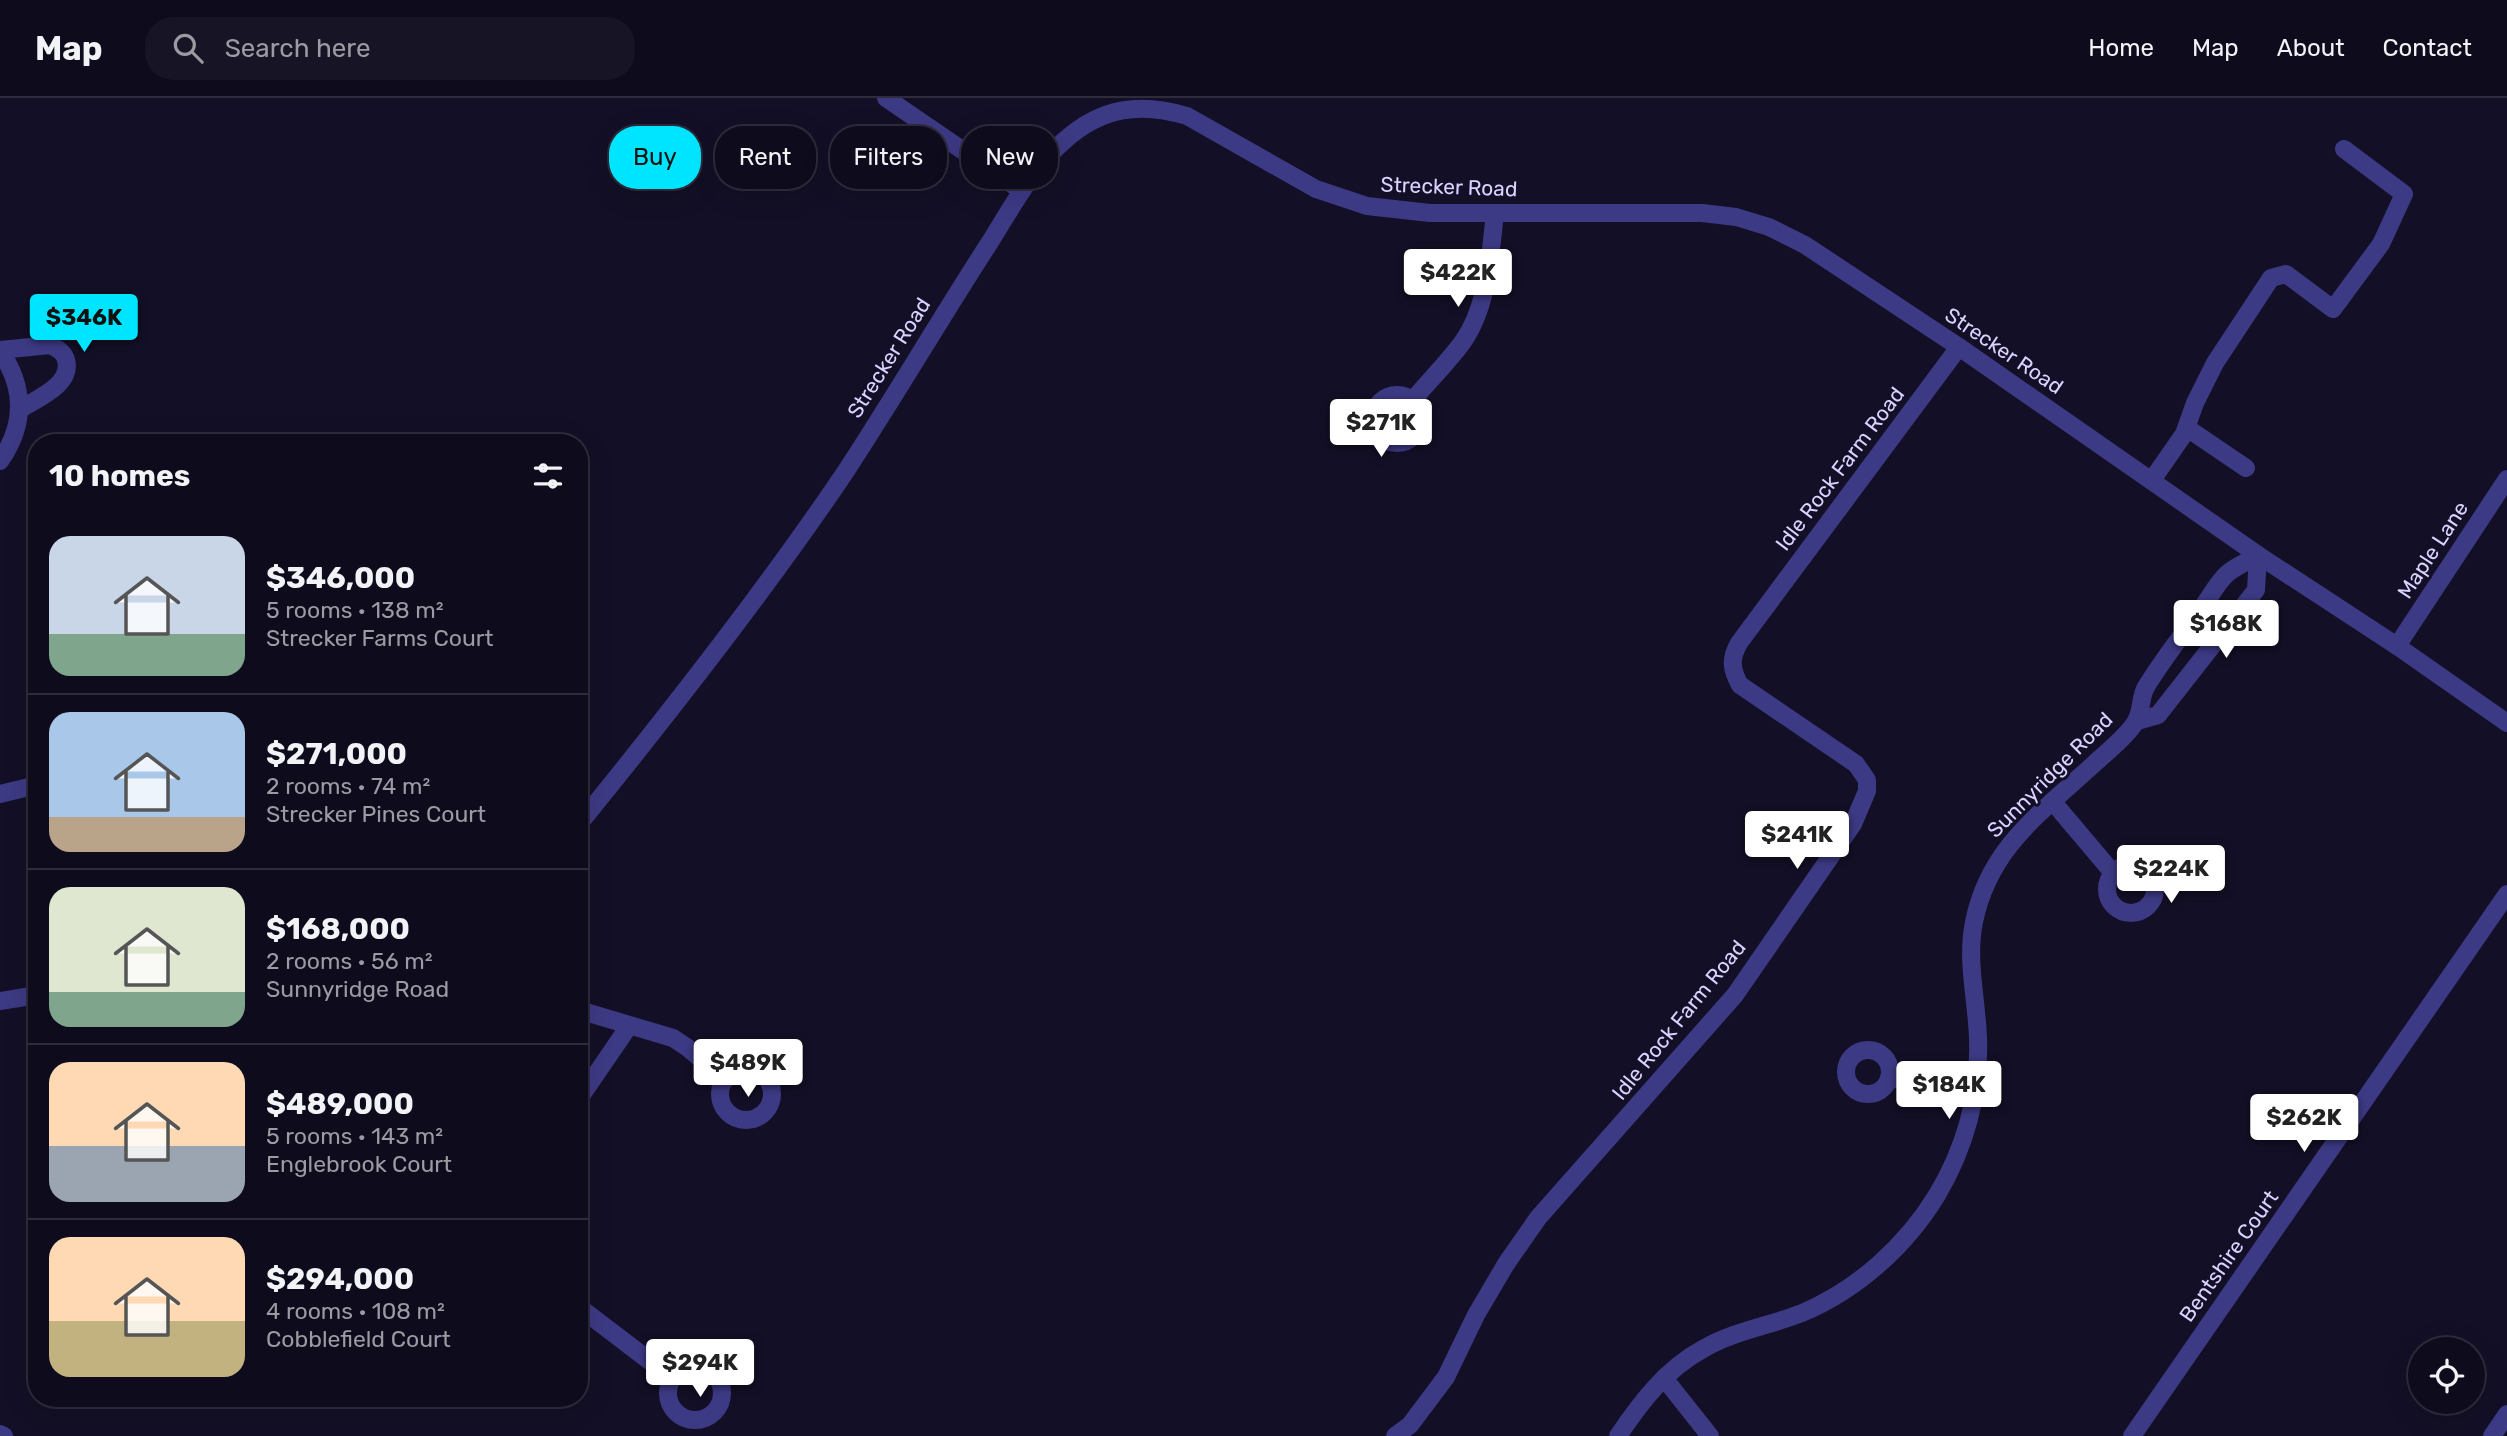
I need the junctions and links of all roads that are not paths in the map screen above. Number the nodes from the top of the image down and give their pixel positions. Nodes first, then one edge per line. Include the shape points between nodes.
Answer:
1 (886, 98) edge
2 (2344, 149) dead end
3 (1023, 191) junction
4 (1494, 213) junction
5 (1959, 347) junction
6 (0, 350) edge
7 (1413, 400) dead end
8 (19, 410) junction
9 (2187, 428) junction
10 (0, 460) edge
11 (2246, 468) dead end
12 (2507, 479) edge
13 (2152, 480) junction
14 (2258, 555) junction
15 (2397, 646) junction
16 (2137, 720) junction
17 (2507, 723) edge
18 (28, 787) edge
19 (0, 793) edge
20 (2053, 802) junction
21 (588, 812) edge
22 (2113, 873) dead end
23 (2507, 894) edge
24 (28, 996) edge
25 (0, 1001) edge
26 (588, 1013) edge
27 (629, 1026) junction
28 (1889, 1078) dead end
29 (725, 1080) dead end
30 (588, 1086) edge
31 (1976, 1088) junction
32 (588, 1314) edge
33 (672, 1378) dead end
34 (1664, 1378) junction
35 (2507, 1414) edge
36 (1395, 1436) edge
37 (1618, 1436) edge
38 (1710, 1436) edge
39 (2132, 1436) edge
40 (2492, 1436) edge

1 - 3 street
2 - 9 street via 2404,194 2381,244 2333,309 2286,274 2271,278 2215,363
3 - 4 street, Strecker Road via 1063,141 1084,125 1138,107 1188,116 1315,189 1367,206 1430,213
3 - 21 street, Strecker Road via 844,473 769,581
4 - 5 street, Strecker Road via 1702,212 1736,217 1805,245
4 - 7 street via 1476,314 1463,341
5 - 13 street, Strecker Road
5 - 36 street, Idle Rock Farm Road via 1732,656 1740,685 1856,764 1867,780 1867,791 1853,824 1735,995 1538,1218 1476,1315 1446,1377 1410,1425
6 - 8 street via 19,388
6 - 8 street via 50,345 67,363 64,379 56,387
8 - 10 street via 11,445
9 - 11 street
9 - 13 street
12 - 15 street, Maple Lane
13 - 14 street, Strecker Road
14 - 15 street, Strecker Road
14 - 16 street, Sunnyridge Road via 2227,573 2144,690
14 - 16 street, Sunnyridge Road via 2256,590 2158,715
15 - 17 street, Strecker Road
16 - 20 street, Sunnyridge Road
18 - 19 street
20 - 22 street
20 - 31 street, Sunnyridge Road via 1993,867 1974,922 1970,947 1978,1040
23 - 39 street, Bentshire Court
24 - 25 street
26 - 27 street
27 - 29 street via 673,1038
27 - 30 street
28 - 31 street
31 - 34 street, Sunnyridge Road via 1962,1145 1950,1171 1914,1228 1891,1253 1837,1294 1802,1313 1702,1349
32 - 33 street
34 - 37 street, Sunnyridge Road
34 - 38 street
35 - 40 street

